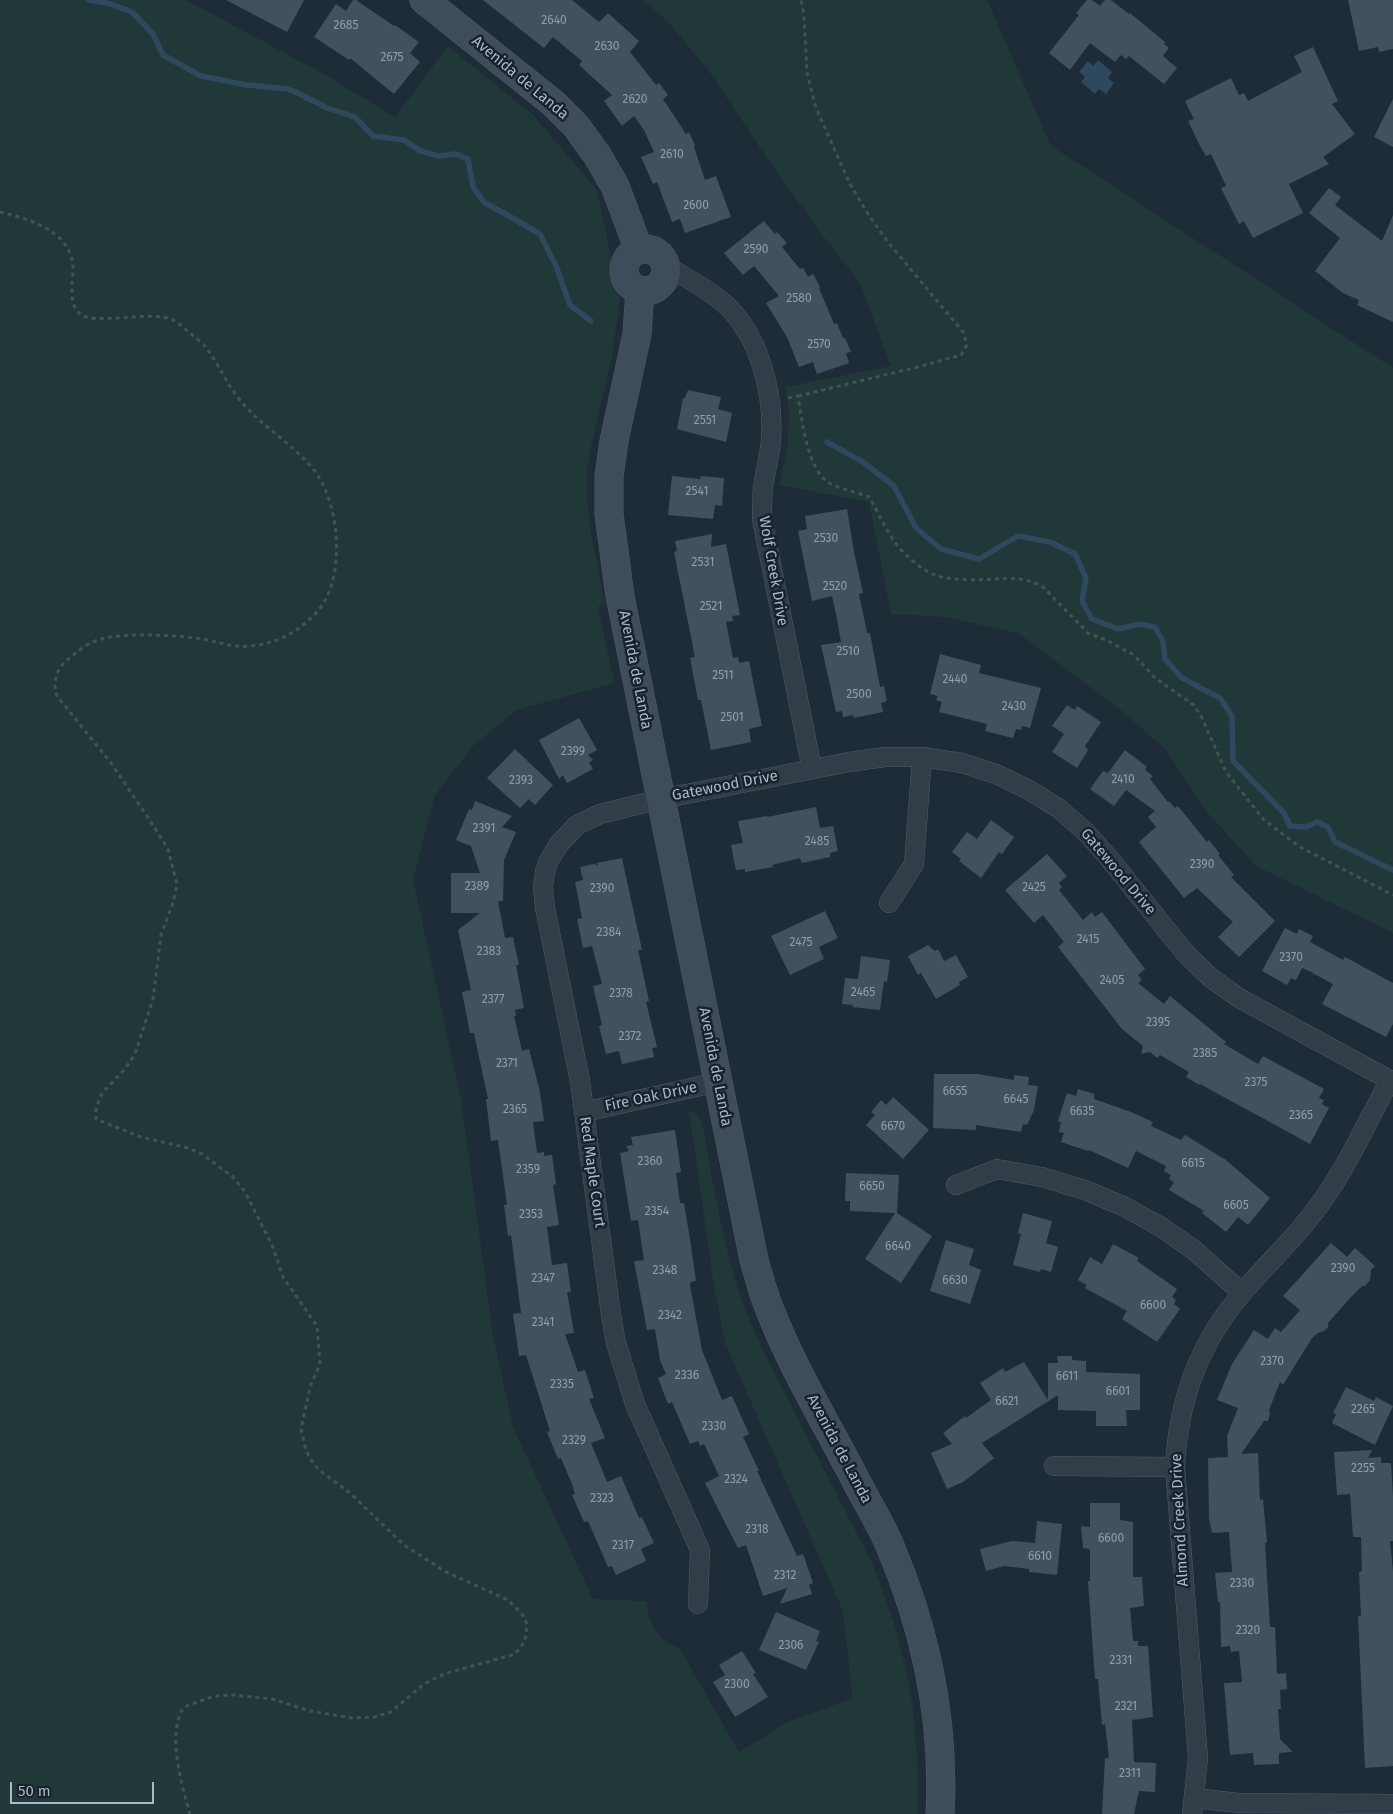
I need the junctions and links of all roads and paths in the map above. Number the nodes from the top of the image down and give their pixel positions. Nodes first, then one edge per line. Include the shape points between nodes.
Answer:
1 (424, 0) edge
2 (801, 0) edge
3 (0, 212) edge
4 (639, 250) junction
5 (665, 266) junction
6 (640, 290) junction
7 (798, 396) junction
8 (783, 399) dead end
9 (922, 757) junction
10 (812, 769) junction
11 (661, 799) junction
12 (1393, 895) edge
13 (889, 903) dead end
14 (1392, 1081) edge
15 (718, 1082) junction
16 (584, 1112) junction
17 (956, 1185) dead end
18 (1242, 1293) junction
19 (1054, 1466) dead end
20 (1175, 1467) junction
21 (698, 1604) dead end
22 (1393, 1804) edge
23 (1194, 1806) edge
24 (190, 1814) edge
25 (940, 1814) edge

1 - 4 street, Avenida de Landa via 553,103 576,126 615,186
2 - 7 path via 807,74 816,108 850,184 887,241 963,332 967,345 962,355
3 - 24 path via 33,222 60,239 72,256 73,302 80,315 90,318 151,316 173,320 204,346 241,402 313,469 327,496 337,539 336,564 329,595 314,616 292,634 272,642 241,646 190,637 117,635 86,646 66,661 56,675 54,687 57,696 111,763 168,849 177,884 161,935 153,999 135,1054 102,1093 96,1118 141,1137 188,1148 234,1177 272,1245 283,1277 317,1326 320,1364 310,1387 301,1429 312,1461 404,1545 444,1571 508,1600 528,1624 526,1641 515,1654 444,1674 424,1684 392,1712 374,1717 352,1718 310,1711 272,1699 233,1695 214,1696 184,1708 178,1720 176,1743
4 - 5 street via 653,250 663,259
4 - 6 street via 628,257 624,270 628,283
5 - 6 street via 666,272 659,284
5 - 10 street, Wolf Creek Drive via 727,306 744,328 766,380 772,411 762,519
6 - 11 street, Avenida de Landa via 637,334 609,477 609,514 620,596
7 - 8 path
7 - 12 path via 816,471 829,483 870,497 894,541 911,559 936,576 975,580 1013,578 1037,583 1088,633 1134,655 1155,678 1194,705 1226,772 1264,820 1300,847
9 - 10 street, Gatewood Drive via 886,757
9 - 13 street via 914,864
9 - 14 street, Gatewood Drive via 996,774 1058,808 1086,832 1186,954 1211,978 1239,998
10 - 11 street, Gatewood Drive
11 - 15 street, Avenida de Landa
11 - 16 street, Red Maple Court via 600,814 577,825 558,844 545,872 545,908
14 - 18 street, Almond Creek Drive via 1332,1188
15 - 16 street, Fire Oak Drive
15 - 25 street, Avenida de Landa via 754,1260 770,1310 889,1544 924,1645 940,1750
16 - 21 street, Red Maple Court via 616,1343 635,1404 700,1550
17 - 18 street via 997,1168 1086,1190 1161,1227 1194,1250
18 - 20 street, Almond Creek Drive via 1204,1348 1191,1379 1182,1411
19 - 20 street
20 - 23 street, Almond Creek Drive via 1198,1758
22 - 23 street via 1239,1803

